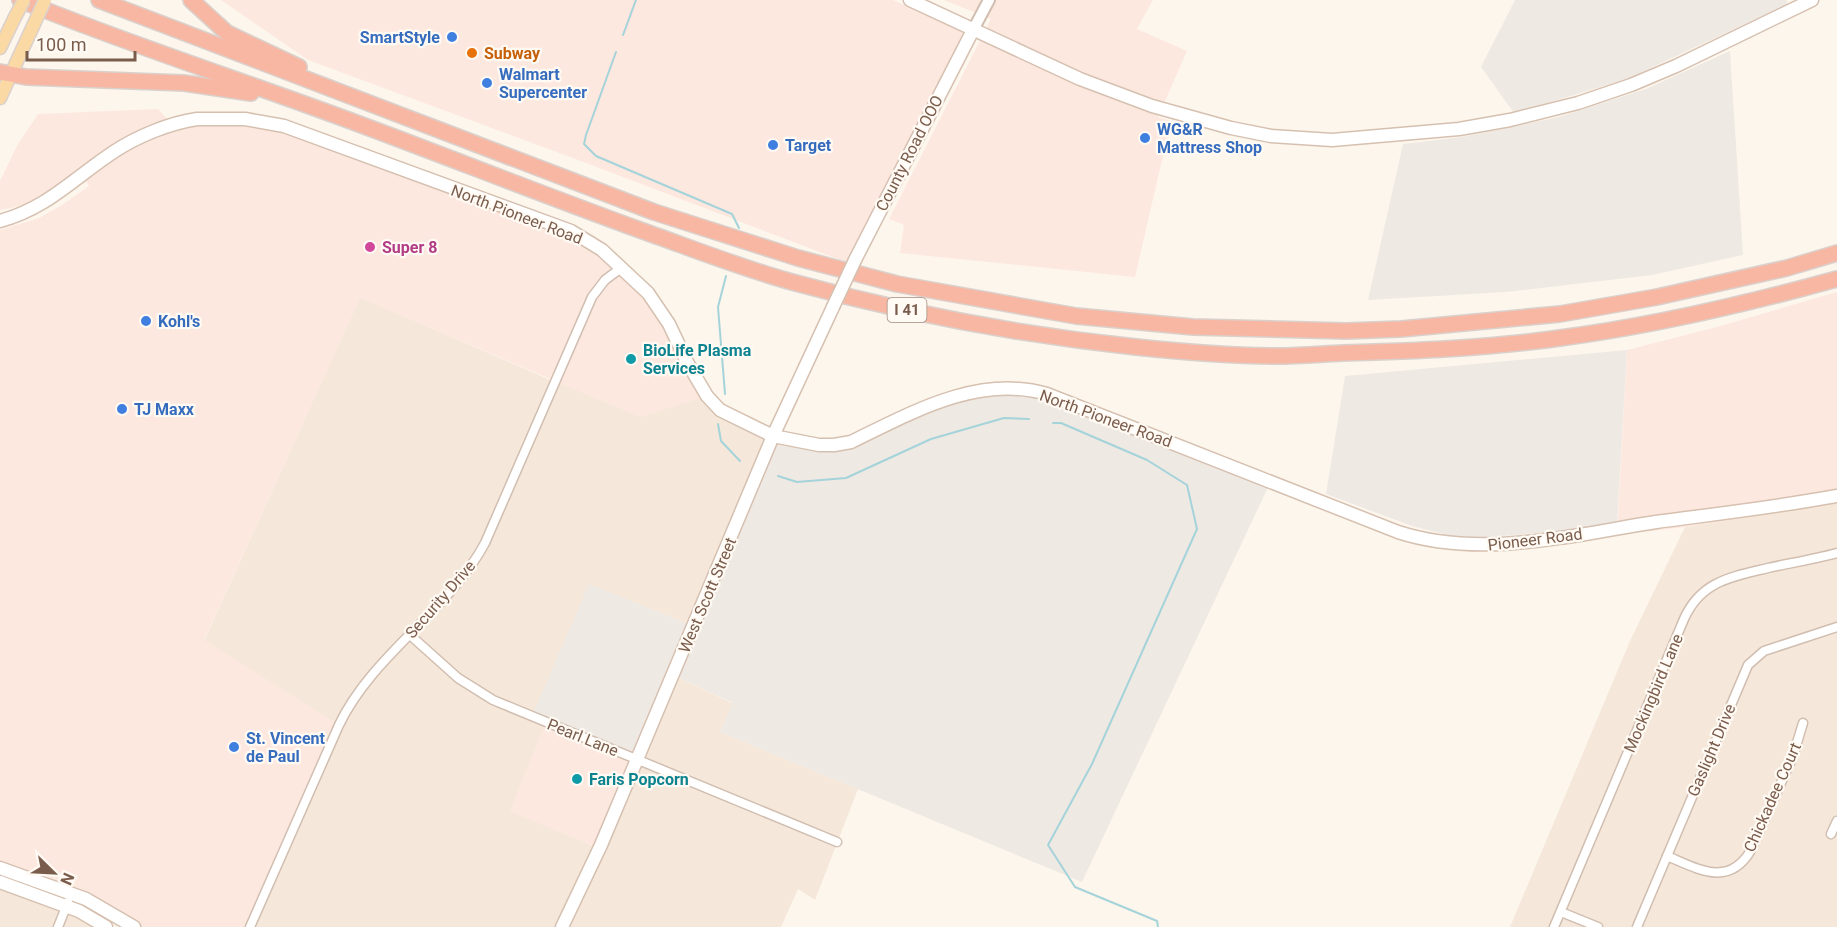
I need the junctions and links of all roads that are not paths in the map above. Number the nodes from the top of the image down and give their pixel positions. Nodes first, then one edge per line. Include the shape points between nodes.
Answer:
1 (22, 0) edge
2 (45, 0) edge
3 (99, 0) edge
4 (191, 0) edge
5 (910, 0) edge
6 (989, 0) edge
7 (1812, 0) edge
8 (973, 30) junction
9 (0, 48) edge
10 (5, 73) edge
11 (0, 98) edge
12 (382, 109) junction
13 (340, 117) junction
14 (0, 221) edge
15 (1837, 253) edge
16 (621, 268) junction
17 (1837, 279) edge
18 (833, 307) joint
19 (773, 436) junction
20 (1244, 470) joint
21 (1837, 496) edge
22 (1836, 556) edge
23 (1837, 627) edge
24 (410, 635) junction
25 (1803, 723) dead end
26 (637, 759) junction
27 (1837, 821) edge
28 (1831, 834) dead end
29 (837, 842) dead end
30 (1667, 856) junction
31 (0, 868) edge
32 (0, 882) edge
33 (583, 884) junction
34 (71, 893) junction
35 (66, 906) junction
36 (1561, 912) junction
37 (58, 927) edge
38 (105, 927) edge
39 (134, 927) edge
40 (250, 927) edge
41 (562, 927) edge
42 (569, 927) edge
43 (1554, 927) edge
44 (1598, 927) edge
45 (1637, 927) edge

1 - 9 main road, bridge
1 - 13 highway, I 41 via 80,25
2 - 10 main road, bridge
3 - 12 highway, I 41
4 - 12 highway via 227,33
5 - 8 main road
6 - 8 street, County Road OOO
7 - 8 main road via 1667,70 1572,104 1460,129 1332,140 1271,136 1152,106 1080,79
8 - 18 main road, County Road OOO, bridge
10 - 11 main road
10 - 13 highway via 184,83 243,91
12 - 15 highway, I 41 via 654,212 798,258 897,284 1076,316 1193,327 1401,329 1560,314 1636,301 1729,282
13 - 17 highway, I 41 via 607,218 789,281 1000,329 1190,353 1401,353 1564,338 1659,321
14 - 16 main road, North Pioneer Road via 37,208 117,150 150,133 197,119 245,119 284,126 571,231 602,250
16 - 19 main road, North Pioneer Road via 648,293 669,324 707,396 721,410
16 - 24 street, Security Drive via 605,280 590,303 480,551 460,580
18 - 19 main road, West Scott Street
19 - 20 main road, North Pioneer Road via 834,446 944,400 991,389 1018,388 1047,394
19 - 26 main road, West Scott Street
20 - 21 main road, Pioneer Road via 1407,535 1465,545 1494,545
22 - 36 street, Mockingbird Lane via 1728,577 1709,587 1693,603
23 - 30 street, Gaslight Drive via 1764,651 1748,665
24 - 26 street, Pearl Lane via 458,678 487,697
24 - 40 street, Security Drive via 364,684 347,710
25 - 30 street, Chickadee Court via 1793,756 1751,850 1741,863 1727,871 1711,873
26 - 29 street, Pearl Lane
26 - 33 main road, West Scott Street
27 - 28 street
30 - 45 street, Gaslight Drive
31 - 34 main road
32 - 35 main road
33 - 41 main road, West Scott Street
33 - 42 main road, West Scott Street
34 - 35 street
34 - 39 main road
35 - 37 street
35 - 38 main road
36 - 43 street, Mockingbird Lane
36 - 44 street

